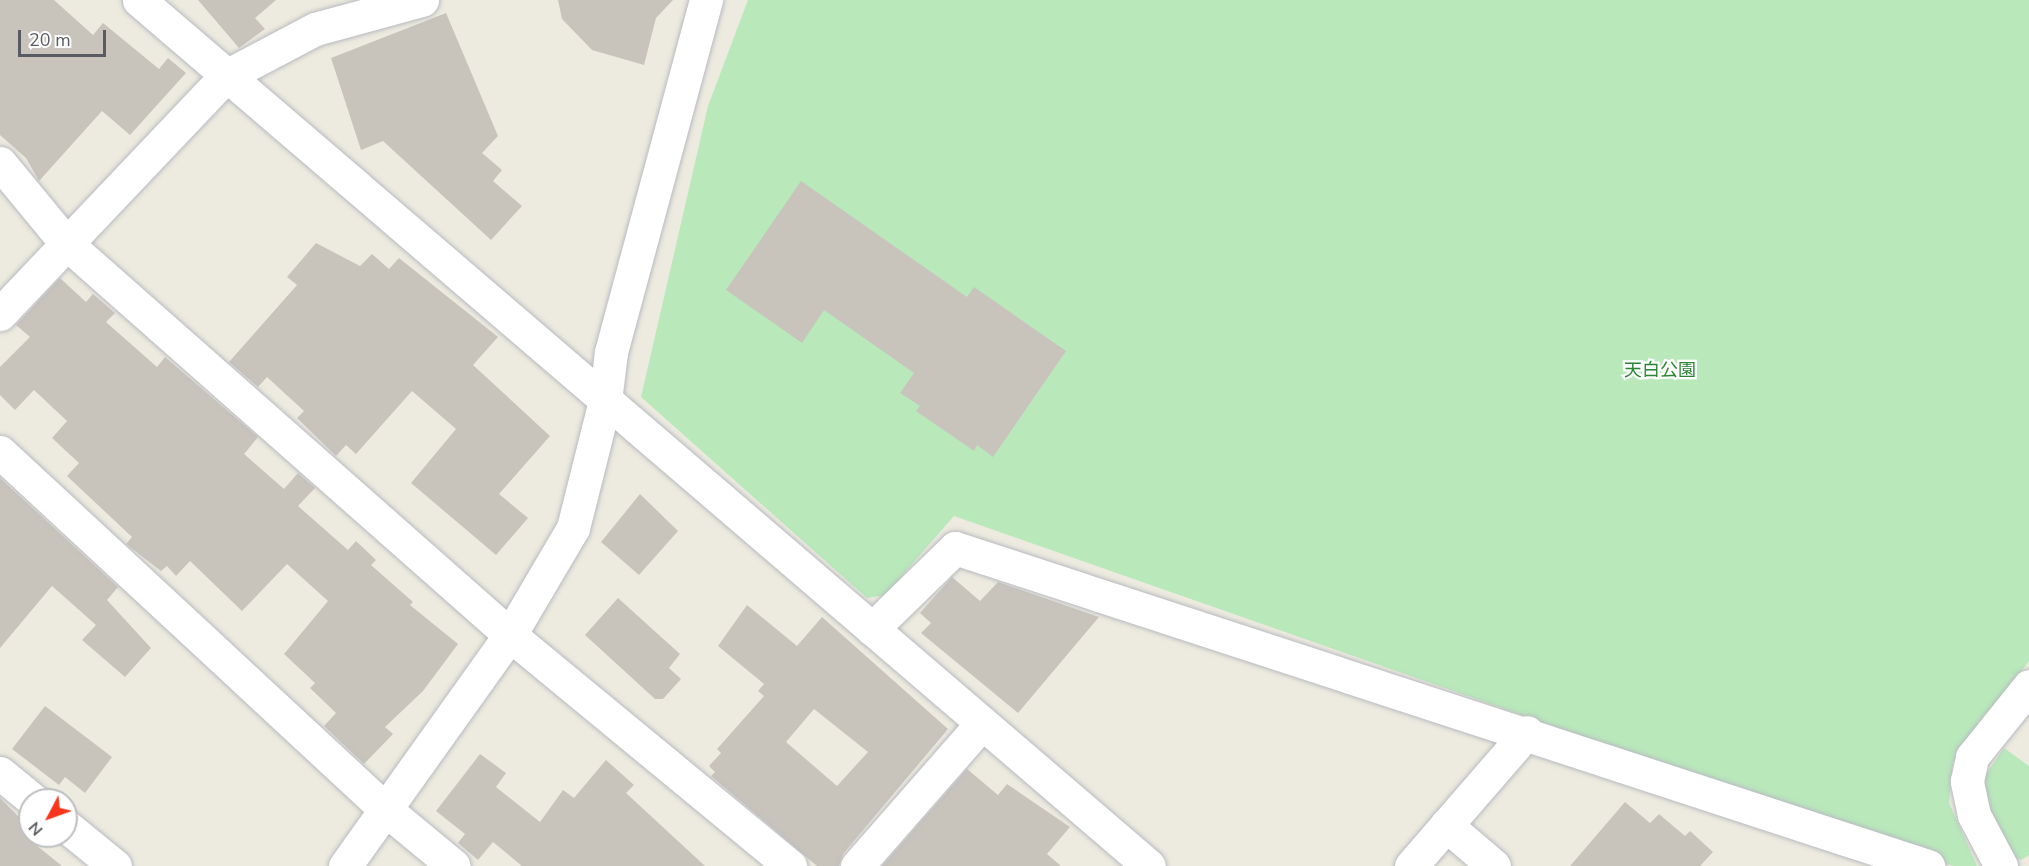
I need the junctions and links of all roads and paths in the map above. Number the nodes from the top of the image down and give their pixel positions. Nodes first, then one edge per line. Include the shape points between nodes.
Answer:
1 (422, 0) edge
2 (706, 0) edge
3 (143, 1) edge
4 (226, 76) junction
5 (0, 163) edge
6 (66, 243) junction
7 (0, 314) edge
8 (605, 401) junction
9 (0, 452) edge
10 (872, 628) junction
11 (510, 635) junction
12 (2029, 686) edge
13 (982, 723) junction
14 (1527, 732) junction
15 (0, 773) edge
16 (18, 788) edge
17 (385, 810) junction
18 (1446, 825) junction
19 (78, 836) edge
20 (115, 866) edge
21 (345, 866) edge
22 (454, 866) edge
23 (790, 866) edge
24 (857, 866) edge
25 (1149, 866) edge
26 (1411, 866) edge
27 (1494, 866) edge
28 (1928, 866) edge
29 (2001, 866) edge

1 - 4 street via 315,29
2 - 8 street via 611,352
3 - 4 street
4 - 6 street
4 - 8 street
5 - 6 street
6 - 7 street
6 - 11 street
8 - 10 street
8 - 11 street via 573,528
9 - 17 street
10 - 13 street
10 - 14 street via 955,548
11 - 17 street
11 - 23 street
12 - 29 street via 1972,757 1967,781 1974,815
13 - 24 street
13 - 25 street
14 - 18 street
14 - 28 street
15 - 16 street
17 - 21 street
17 - 22 street
18 - 26 street
18 - 27 street
19 - 20 street

